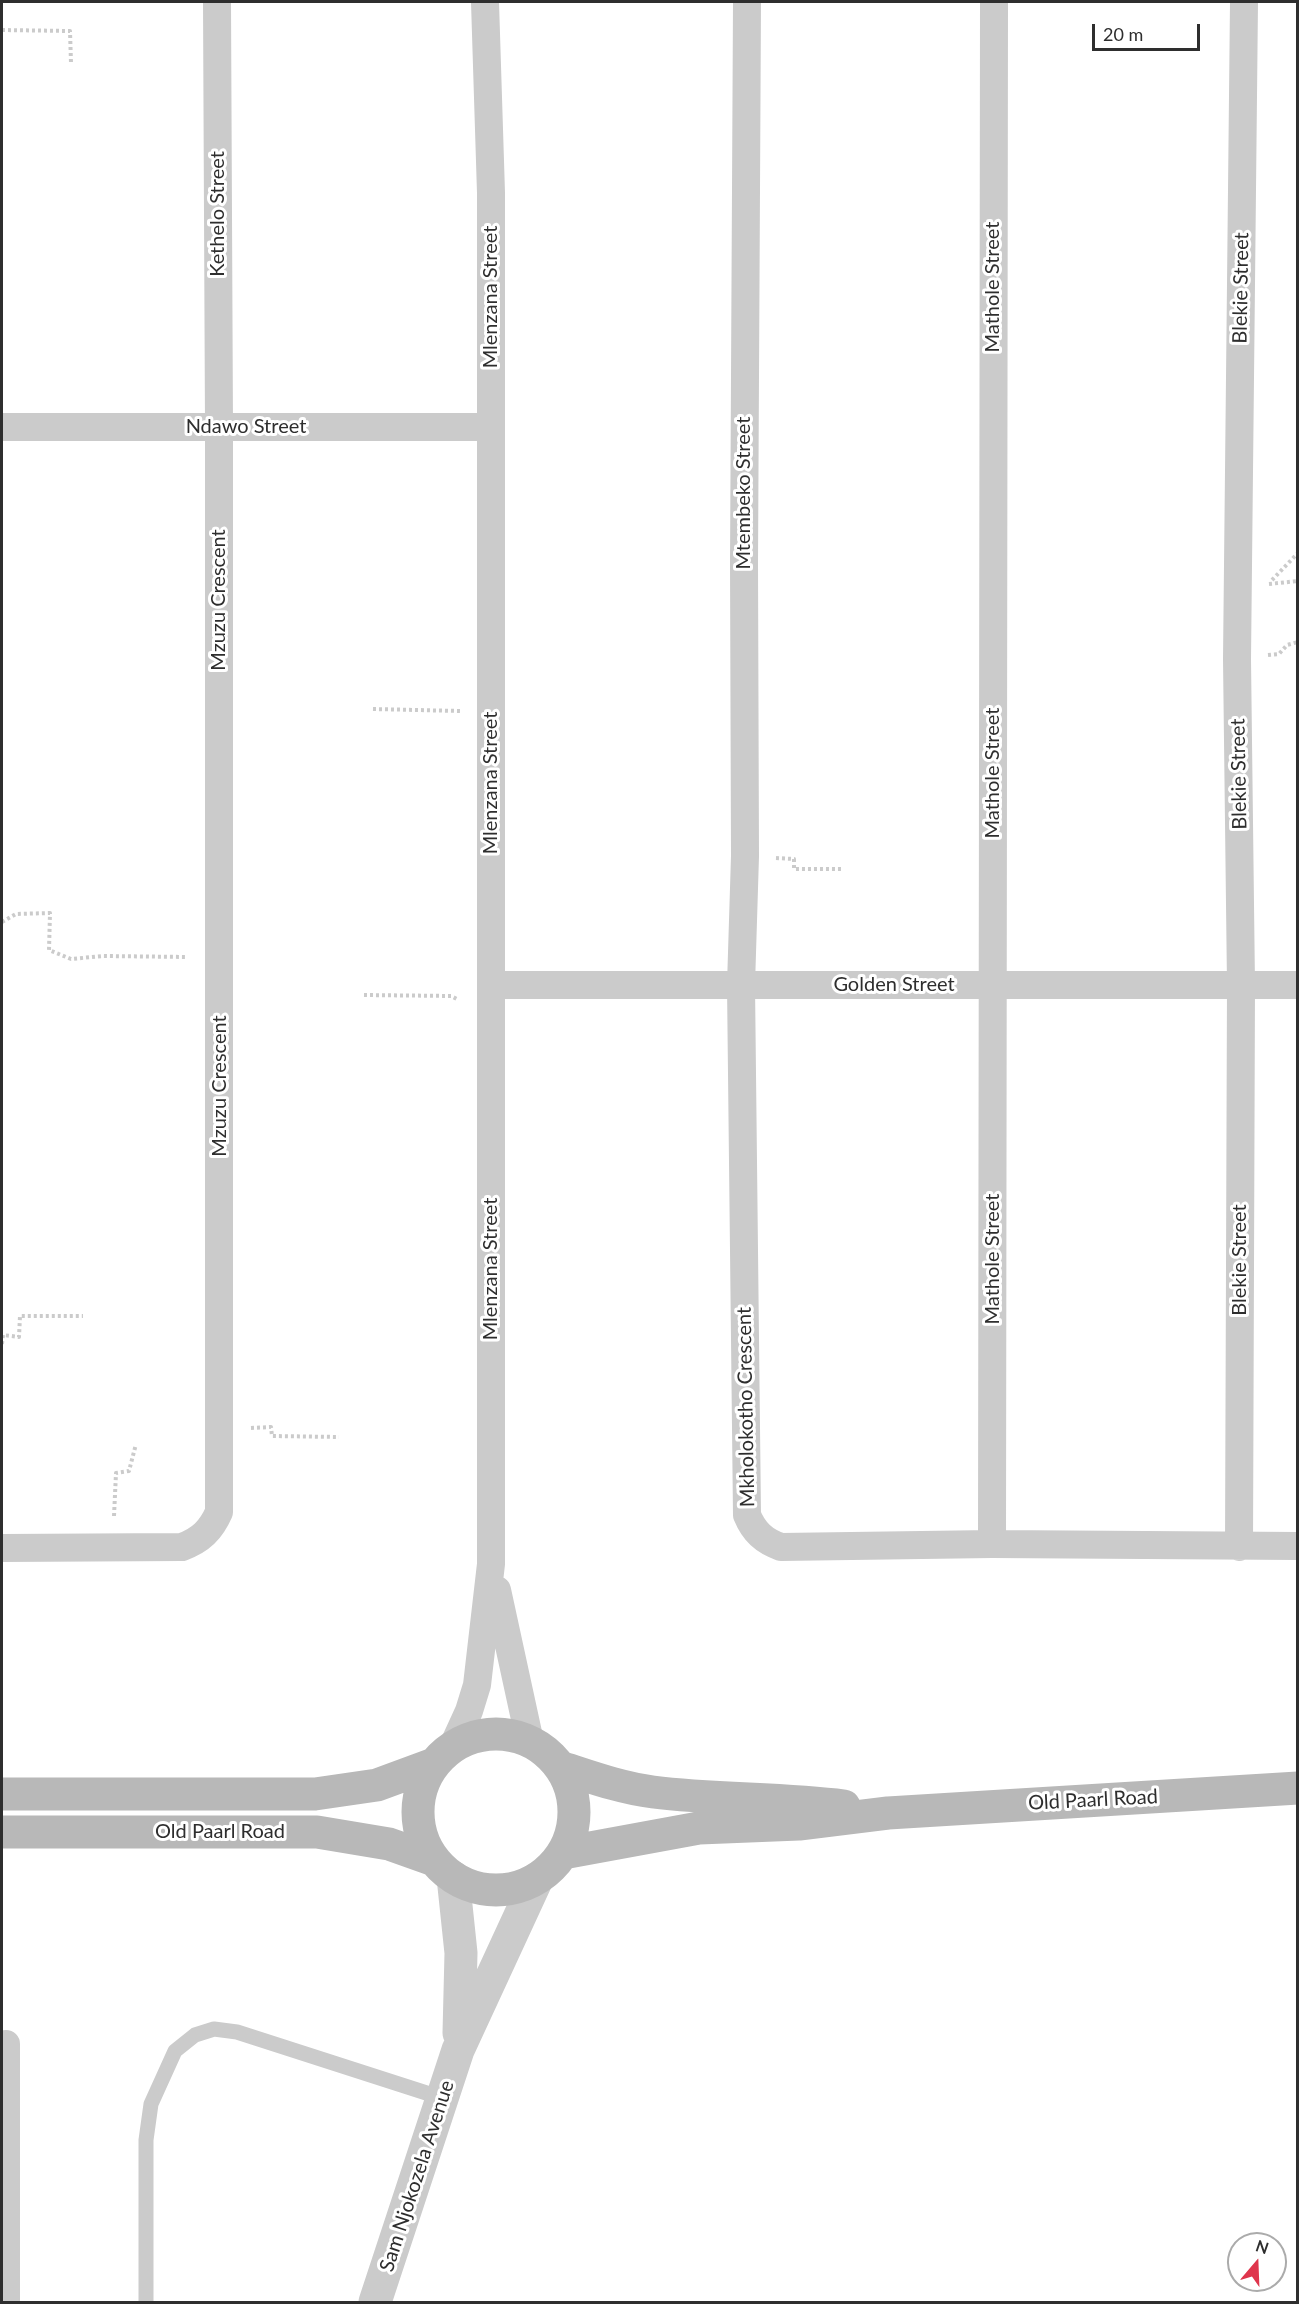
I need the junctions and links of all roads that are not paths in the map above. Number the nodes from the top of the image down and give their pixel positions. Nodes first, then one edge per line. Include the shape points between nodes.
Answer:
1 (217, 2) edge
2 (485, 2) edge
3 (747, 2) edge
4 (994, 2) edge
5 (1244, 2) edge
6 (2, 427) edge
7 (219, 427) junction
8 (490, 427) junction
9 (741, 985) junction
10 (994, 985) junction
11 (1241, 985) junction
12 (1298, 985) edge
13 (491, 999) junction
14 (992, 1544) junction
15 (1298, 1546) edge
16 (1239, 1547) junction
17 (2, 1548) edge
18 (491, 1564) junction
19 (530, 1742) junction
20 (443, 1755) junction
21 (560, 1767) junction
22 (1298, 1788) edge
23 (2, 1794) edge
24 (888, 1813) junction
25 (2, 1832) edge
26 (563, 1853) junction
27 (444, 1869) junction
28 (537, 1880) junction
29 (6, 2044) dead end
30 (458, 2050) junction
31 (442, 2098) junction
32 (6, 2302) edge
33 (146, 2302) edge
34 (375, 2302) edge

1 - 7 street, Kethelo Street
2 - 8 street, Mlenzana Street via 491,193
3 - 9 street, Mtembeko Street via 745,856
4 - 10 street, Mathole Street
5 - 11 street, Blekie Street via 1237,659
6 - 7 street, Ndawo Street
7 - 8 street, Ndawo Street
7 - 17 street, Mzuzu Crescent via 219,1512 205,1535 182,1546
8 - 13 street, Mlenzana Street
9 - 10 street, Golden Street
9 - 13 street, Golden Street
9 - 14 street, Mkholokotho Crescent via 746,1503 752,1527 760,1536 782,1547
10 - 11 street, Golden Street
10 - 14 street, Mathole Street
11 - 12 street, Golden Street
11 - 16 street, Blekie Street
13 - 18 street, Mlenzana Street
14 - 16 street, Mkholokotho Crescent
15 - 16 street, Mkholokotho Crescent
18 - 19 street, Mlenzana Street
18 - 20 street, Mlenzana Street via 477,1685 470,1711
19 - 20 main road, Old Paarl Road via 504,1734 478,1736
19 - 21 main road, Old Paarl Road
20 - 23 main road, Old Paarl Road via 377,1785 315,1794
20 - 27 main road via 422,1787 417,1812 422,1837
21 - 24 main road, Old Paarl Road via 652,1792 797,1800
21 - 26 main road, Old Paarl Road via 570,1787 574,1810 572,1832
22 - 24 main road, Old Paarl Road
24 - 26 main road, Old Paarl Road via 799,1824 699,1828
25 - 27 main road, Old Paarl Road via 317,1832 389,1844
26 - 28 main road, Old Paarl Road
27 - 28 main road, Old Paarl Road via 473,1887 494,1890 516,1888
27 - 30 street, Sam Njokozela Avenue via 461,1953
28 - 30 street, Sam Njokozela Avenue
29 - 32 street
30 - 31 street, Sam Njokozela Avenue
31 - 33 lane via 237,2032 214,2030 195,2035 175,2051 151,2104 146,2140
31 - 34 street, Sam Njokozela Avenue

